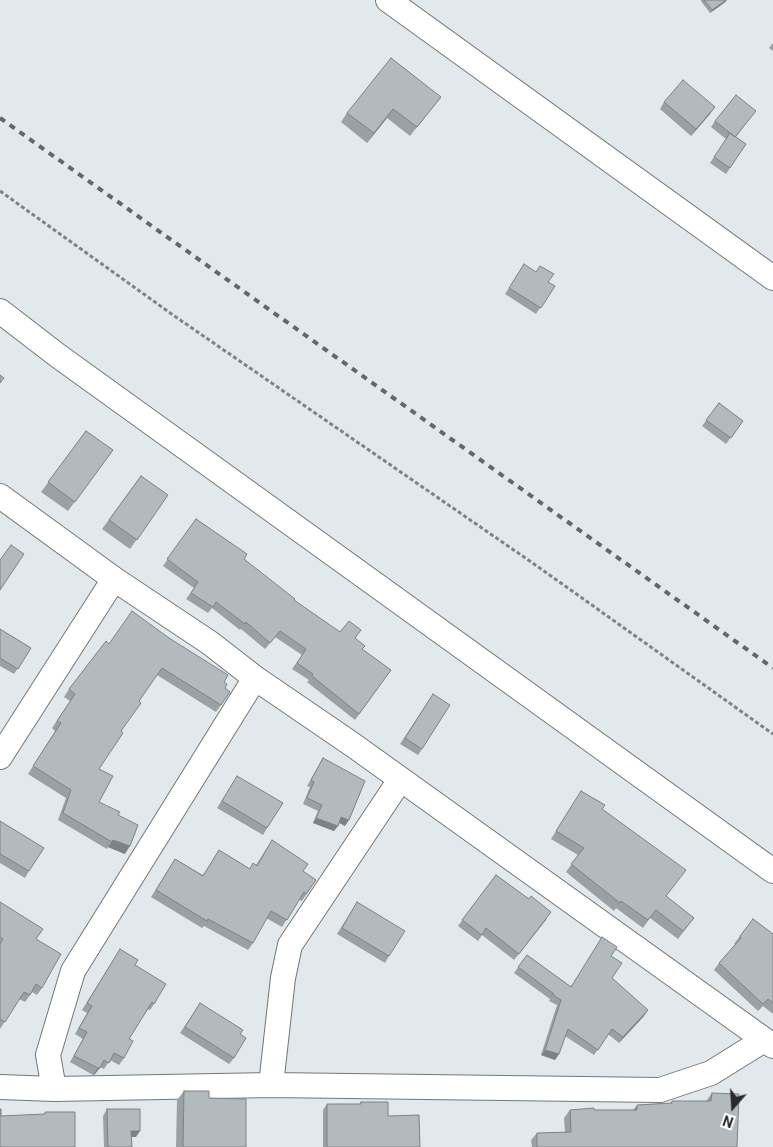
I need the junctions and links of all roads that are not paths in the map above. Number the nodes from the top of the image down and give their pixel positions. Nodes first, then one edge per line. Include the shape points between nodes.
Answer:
1 (396, 2) edge
2 (773, 278) edge
3 (0, 311) edge
4 (0, 496) edge
5 (114, 579) junction
6 (255, 678) junction
7 (0, 757) edge
8 (400, 780) junction
9 (773, 871) edge
10 (769, 1043) edge
11 (272, 1085) junction
12 (0, 1087) edge
13 (54, 1089) junction

1 - 2 street
3 - 9 street
4 - 5 street
5 - 6 street via 210,643
5 - 7 street
6 - 8 street
6 - 13 street via 73,971 48,1055
8 - 10 street
8 - 11 street via 290,945 283,978
10 - 11 street via 712,1073 660,1090
11 - 13 street
12 - 13 street

